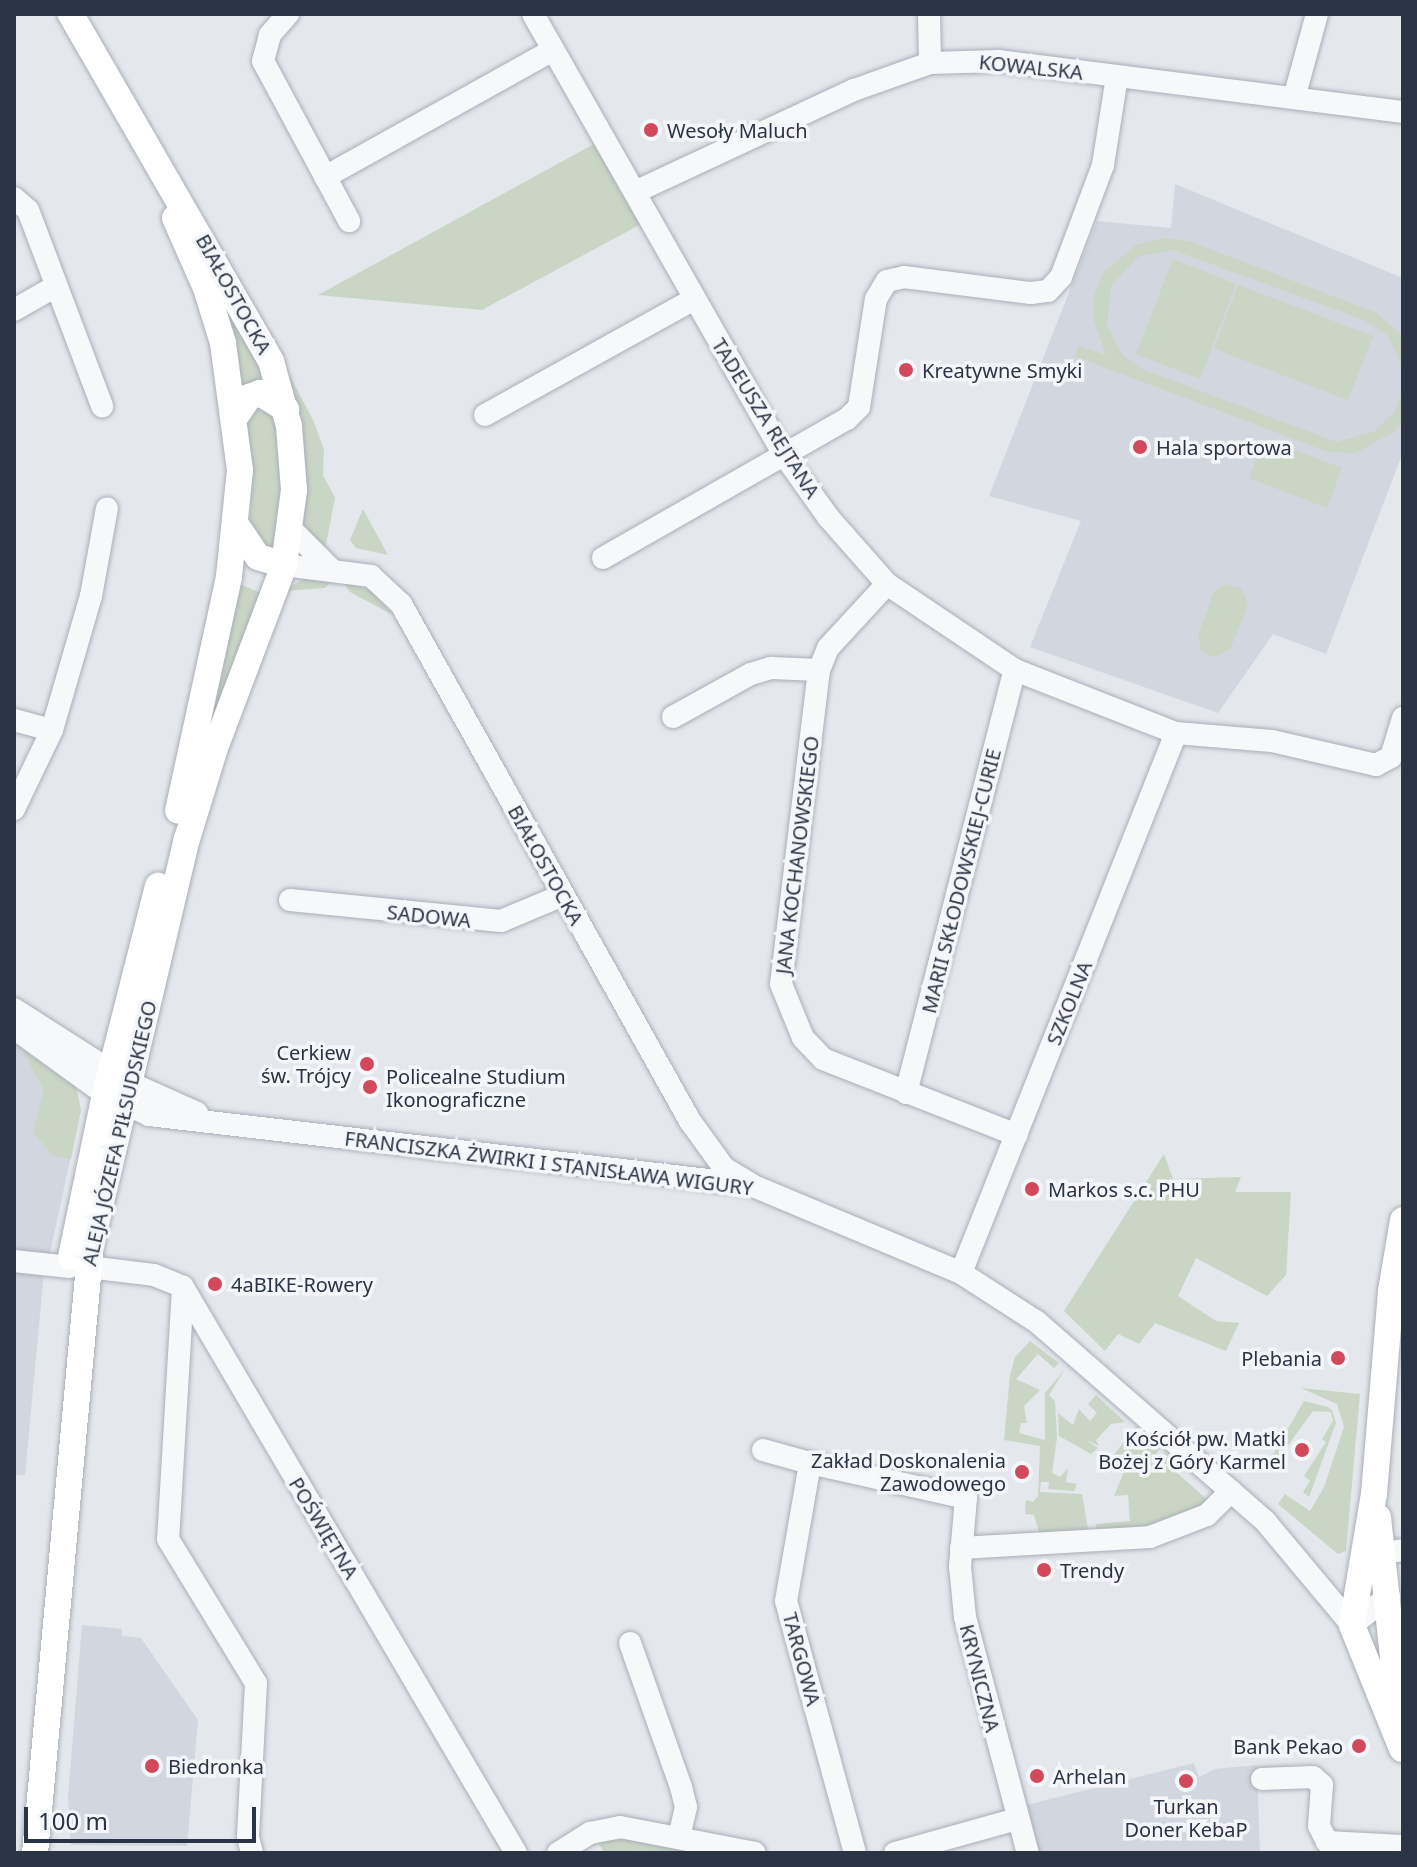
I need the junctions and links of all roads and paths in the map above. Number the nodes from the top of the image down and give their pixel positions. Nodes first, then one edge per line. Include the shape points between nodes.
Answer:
1 (71, 14) edge
2 (288, 14) edge
3 (533, 14) edge
4 (929, 14) edge
5 (1317, 14) edge
6 (553, 50) junction
7 (930, 63) junction
8 (1117, 77) junction
9 (1294, 98) junction
10 (1403, 112) edge
11 (128, 116) junction
12 (325, 177) junction
13 (635, 192) junction
14 (14, 198) edge
15 (349, 221) dead end
16 (56, 286) junction
17 (694, 299) junction
18 (14, 310) edge
19 (102, 406) dead end
20 (286, 409) junction
21 (485, 415) dead end
22 (236, 416) junction
23 (784, 455) junction
24 (107, 508) dead end
25 (237, 526) junction
26 (291, 529) junction
27 (603, 558) dead end
28 (284, 565) junction
29 (329, 567) junction
30 (887, 584) junction
31 (819, 670) junction
32 (1015, 670) junction
33 (673, 717) dead end
34 (1403, 718) edge
35 (14, 720) edge
36 (52, 730) junction
37 (1176, 733) junction
38 (1393, 763) edge
39 (14, 809) edge
40 (563, 895) junction
41 (290, 900) dead end
42 (14, 1009) edge
43 (14, 1028) edge
44 (116, 1088) junction
45 (906, 1093) junction
46 (1017, 1135) junction
47 (751, 1185) junction
48 (1403, 1220) edge
49 (14, 1261) edge
50 (79, 1267) junction
51 (961, 1273) junction
52 (183, 1287) junction
53 (763, 1450) dead end
54 (810, 1463) junction
55 (1231, 1491) junction
56 (1374, 1494) junction
57 (961, 1548) junction
58 (1394, 1552) edge
59 (1362, 1576) junction
60 (1322, 1583) junction
61 (1389, 1596) junction
62 (1352, 1625) junction
63 (630, 1643) dead end
64 (1403, 1750) edge
65 (1262, 1779) dead end
66 (1017, 1819) junction
67 (680, 1834) junction
68 (1403, 1846) edge
69 (20, 1853) edge
70 (35, 1853) edge
71 (252, 1853) edge
72 (516, 1853) edge
73 (558, 1853) edge
74 (755, 1853) edge
75 (855, 1853) edge
76 (895, 1853) edge
77 (1028, 1853) edge

1 - 11 main road, BIAŁOSTOCKA
2 - 12 street via 270,35 263,61
3 - 6 street, TADEUSZA REJTANA
4 - 7 street
5 - 9 street
6 - 12 street
6 - 13 street, TADEUSZA REJTANA
7 - 8 street, KOWALSKA via 999,61
7 - 13 street, KOWALSKA via 854,90
8 - 9 street, KOWALSKA
8 - 23 street via 1103,165 1061,277 1048,291 1031,293 904,277 887,281 876,299 859,407
9 - 10 street, KOWALSKA
11 - 20 main road, BIAŁOSTOCKA via 262,342
11 - 22 main road, BIAŁOSTOCKA via 206,288
12 - 15 street
13 - 17 street, TADEUSZA REJTANA
14 - 16 street via 28,210
16 - 18 street
16 - 19 street
17 - 21 street
17 - 23 street, TADEUSZA REJTANA
20 - 22 main road via 260,393 249,397
20 - 26 main road, BIAŁOSTOCKA via 294,466
22 - 25 main road, BIAŁOSTOCKA
23 - 27 street
23 - 30 street, TADEUSZA REJTANA via 828,517
24 - 36 street via 91,596
25 - 28 main road via 258,557
25 - 44 main road, ALEJA JÓZEFA PIŁSUDSKIEGO
26 - 28 main road, ALEJA JÓZEFA PIŁSUDSKIEGO
26 - 29 street
28 - 29 street, BIAŁOSTOCKA
28 - 44 main road, ALEJA JÓZEFA PIŁSUDSKIEGO via 201,787
29 - 40 street, BIAŁOSTOCKA via 371,576 401,604
30 - 31 street, JANA KOCHANOWSKIEGO via 828,648
30 - 32 street, TADEUSZA REJTANA
31 - 33 street via 771,668 751,674
31 - 45 street, JANA KOCHANOWSKIEGO via 781,984 803,1038 823,1059
32 - 37 street, TADEUSZA REJTANA
32 - 45 street, MARII SKŁODOWSKIEJ-CURIE
34 - 38 street
35 - 36 street
36 - 39 street
37 - 38 street, TADEUSZA REJTANA via 1272,741
37 - 46 street, SZKOLNA
40 - 41 street, SADOWA via 501,921
40 - 47 street, BIAŁOSTOCKA via 709,1151
42 - 44 street, FRANCISZKA ŻWIRKI I STANISŁAWA WIGURY
43 - 44 street, FRANCISZKA ŻWIRKI I STANISŁAWA WIGURY
44 - 47 street, FRANCISZKA ŻWIRKI I STANISŁAWA WIGURY via 149,1115
44 - 50 main road, ALEJA JÓZEFA PIŁSUDSKIEGO
45 - 46 street, JANA KOCHANOWSKIEGO
46 - 51 street, SZKOLNA
47 - 51 street, FRANCISZKA ŻWIRKI I STANISŁAWA WIGURY
48 - 56 main road via 1391,1291
49 - 50 street
50 - 52 street via 154,1275
50 - 69 main road, ALEJA JÓZEFA PIŁSUDSKIEGO
50 - 70 main road, ALEJA JÓZEFA PIŁSUDSKIEGO
51 - 55 street, FRANCISZKA ŻWIRKI I STANISŁAWA WIGURY via 1037,1322
52 - 71 street via 168,1539 256,1683 248,1837
52 - 72 street, POŚWIĘTNA
53 - 54 street
54 - 57 street, KRYNICZNA via 966,1498
54 - 75 street, TARGOWA via 786,1601
55 - 57 street via 1207,1515 1159,1535 1053,1547
55 - 60 street, FRANCISZKA ŻWIRKI I STANISŁAWA WIGURY
56 - 58 main road
56 - 59 main road
57 - 66 street, KRYNICZNA via 970,1648
58 - 61 main road
59 - 60 street via 1341,1585
59 - 62 main road
60 - 62 street, FRANCISZKA ŻWIRKI I STANISŁAWA WIGURY
61 - 62 street
61 - 64 main road
62 - 64 main road
63 - 67 street via 681,1787 686,1807
65 - 68 street via 1313,1777 1322,1785 1319,1826 1327,1842
66 - 76 street
66 - 77 street, KRYNICZNA
67 - 73 street via 604,1829
67 - 74 street

